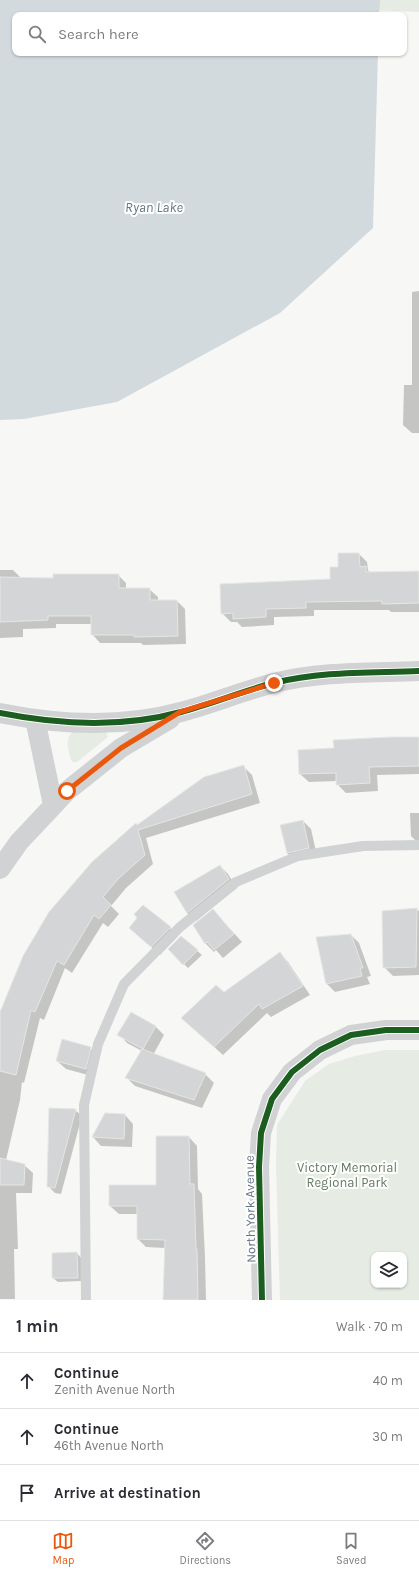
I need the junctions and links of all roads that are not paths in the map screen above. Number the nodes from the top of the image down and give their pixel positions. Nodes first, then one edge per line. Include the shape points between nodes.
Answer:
1 (419, 671) edge
2 (180, 712) junction
3 (0, 713) edge
4 (35, 719) junction
5 (53, 805) junction
6 (419, 845) edge
7 (0, 869) edge
8 (419, 1030) edge
9 (86, 1300) edge
10 (262, 1300) edge

1 - 2 street via 327,674 274,683
2 - 4 street via 130,722 80,723
2 - 5 street via 121,748
3 - 4 street
4 - 5 street
5 - 7 street via 18,842
6 - 9 lane via 363,846 298,856 236,882 180,927 124,984 98,1044 84,1104
8 - 10 street, North York Avenue via 386,1030 351,1035 320,1050 292,1072 272,1099 261,1133 259,1167

